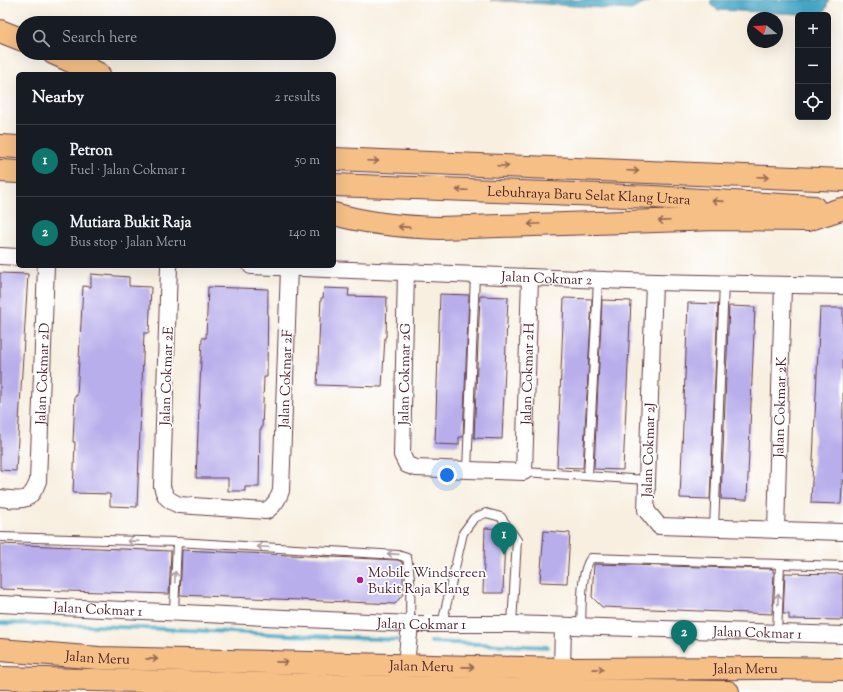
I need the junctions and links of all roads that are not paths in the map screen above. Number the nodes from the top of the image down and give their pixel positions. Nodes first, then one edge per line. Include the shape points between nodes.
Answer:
1 (0, 31) edge
2 (16, 37) edge
3 (68, 60) edge
4 (95, 72) edge
5 (0, 146) edge
6 (16, 147) edge
7 (336, 159) edge
8 (0, 171) edge
9 (16, 172) edge
10 (843, 180) edge
11 (336, 185) edge
12 (842, 209) edge
13 (336, 215) edge
14 (0, 256) edge
15 (16, 257) edge
16 (46, 268) edge
17 (169, 268) edge
18 (289, 268) joint
19 (406, 272) junction
20 (475, 275) junction
21 (530, 277) junction
22 (598, 280) junction
23 (654, 282) junction
24 (724, 283) junction
25 (783, 285) junction
26 (843, 286) edge
27 (467, 470) junction
28 (524, 472) junction
29 (588, 476) junction
30 (647, 480) junction
31 (281, 491) joint
32 (0, 498) edge
33 (714, 528) junction
34 (776, 530) junction
35 (843, 532) edge
36 (0, 537) edge
37 (177, 542) junction
38 (780, 564) junction
39 (843, 566) edge
40 (0, 604) edge
41 (174, 612) junction
42 (410, 624) junction
43 (442, 624) junction
44 (512, 624) junction
45 (562, 626) junction
46 (582, 627) junction
47 (777, 633) junction
48 (843, 635) edge
49 (0, 650) edge
50 (99, 658) junction
51 (0, 660) edge
52 (406, 665) junction
53 (562, 669) junction
54 (843, 670) edge
55 (0, 678) edge
56 (121, 680) junction
57 (0, 690) edge
58 (494, 690) edge
59 (728, 692) edge

1 - 2 highway
3 - 4 highway
5 - 6 highway
7 -> 10 highway, Lebuhraya Baru Selat Klang Utara
8 - 9 highway
12 -> 11 highway, Lebuhraya Baru Selat Klang Utara via 653,197
12 -> 13 highway via 808,220 717,219 439,228 402,227
14 - 15 street
16 - 32 street, Jalan Cokmar 2D via 38,481 30,496 22,500
17 - 31 street, Jalan Cokmar 2E via 162,486 164,496 179,505 266,511 279,499
18 - 19 street, Jalan Cokmar 2
18 - 31 street, Jalan Cokmar 2F
19 - 20 street, Jalan Cokmar 2
19 - 27 street, Jalan Cokmar 2G via 402,455 407,464 416,468
20 - 21 street, Jalan Cokmar 2
20 - 27 lane
21 - 22 street, Jalan Cokmar 2
21 - 28 street, Jalan Cokmar 2H
22 - 23 street, Jalan Cokmar 2
22 - 29 lane
23 - 24 street, Jalan Cokmar 2
23 - 30 street, Jalan Cokmar 2J
24 - 25 street, Jalan Cokmar 2
24 - 33 lane
25 - 26 street, Jalan Cokmar 2
25 - 34 street, Jalan Cokmar 2K
27 - 28 street
28 - 29 lane
29 - 30 lane
30 - 33 street, Jalan Cokmar 2J via 646,510 659,526
33 - 34 street, Jalan Cokmar 2J
34 - 35 street, Jalan Cokmar 2J
37 -> 36 lane
41 -> 37 lane
42 -> 37 lane via 409,571 407,558 404,556
38 - 39 lane
38 - 46 lane via 591,558 587,563 584,579
47 -> 38 lane
40 - 41 street, Jalan Cokmar 1
41 - 42 street, Jalan Cokmar 1
42 - 43 street, Jalan Cokmar 1
42 - 52 street
43 - 44 street, Jalan Cokmar 1
43 - 44 lane via 463,533 474,518 486,513 500,518 517,540
44 - 45 street, Jalan Cokmar 1
45 - 46 street, Jalan Cokmar 1
45 - 53 street
46 - 47 street, Jalan Cokmar 1
47 - 48 street, Jalan Cokmar 1
49 - 50 highway, Jalan Meru
50 - 51 highway
50 -> 52 highway, Jalan Meru
52 -> 53 highway, Jalan Meru
53 -> 54 highway, Jalan Meru
55 - 56 highway, Jalan Meru
56 - 57 highway
56 - 58 highway, Jalan Meru
58 - 59 highway, Jalan Meru

